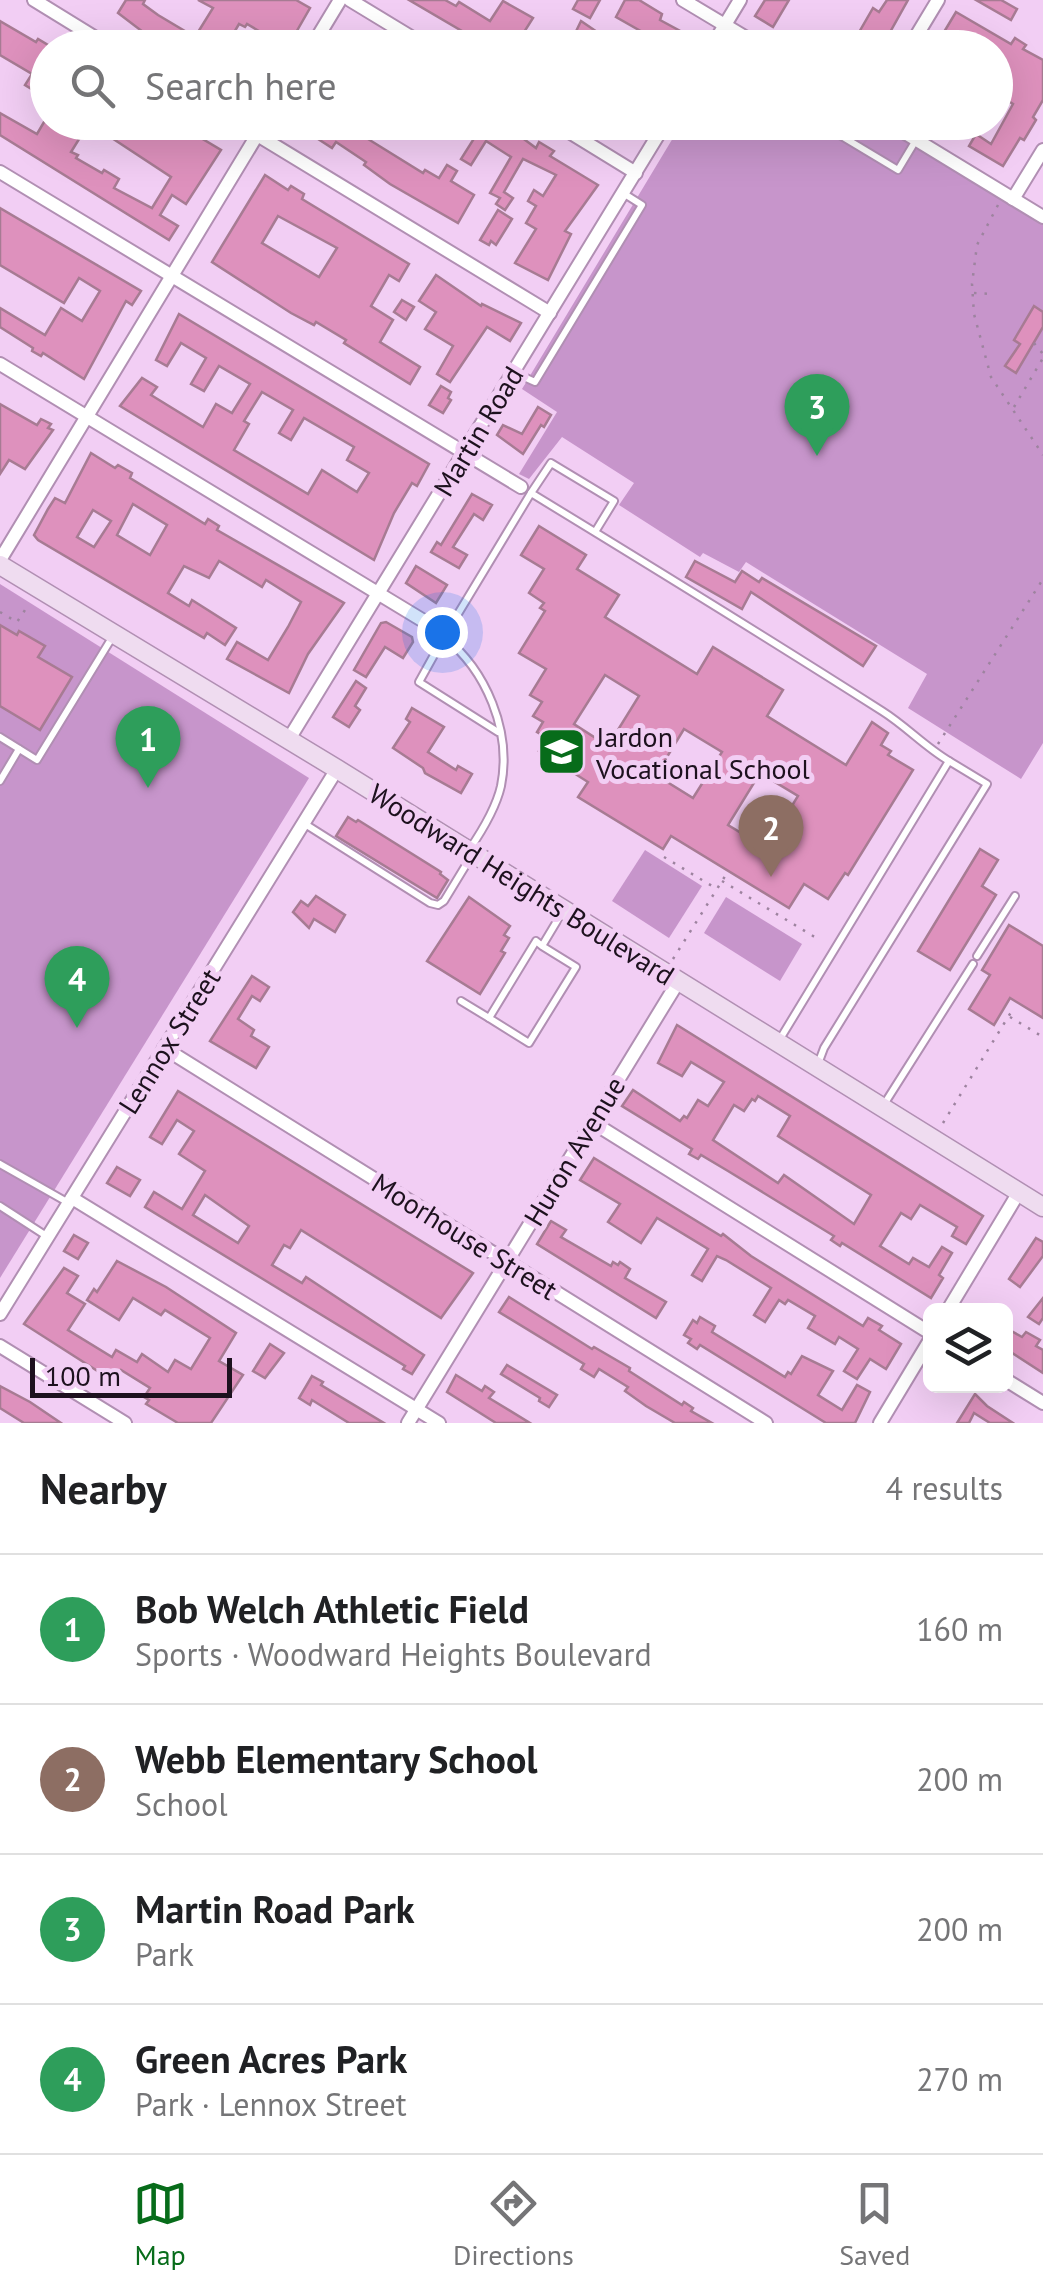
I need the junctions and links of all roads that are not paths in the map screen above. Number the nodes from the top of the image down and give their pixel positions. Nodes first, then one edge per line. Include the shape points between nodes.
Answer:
1 (34, 0) edge
2 (340, 0) edge
3 (350, 0) edge
4 (683, 0) edge
5 (740, 0) edge
6 (938, 0) edge
7 (725, 25) junction
8 (83, 30) edge
9 (322, 30) edge
10 (399, 30) edge
11 (722, 30) edge
12 (733, 30) edge
13 (920, 30) edge
14 (255, 140) edge
15 (279, 140) edge
16 (582, 140) edge
17 (655, 140) edge
18 (848, 140) edge
19 (916, 140) joint
20 (1043, 150) edge
21 (0, 172) edge
22 (636, 173) junction
23 (623, 193) junction
24 (1007, 200) junction
25 (1043, 217) edge
26 (172, 276) junction
27 (550, 313) junction
28 (0, 364) edge
29 (514, 372) junction
30 (87, 417) junction
31 (465, 452) junction
32 (526, 490) junction
33 (594, 532) junction
34 (2, 569) edge
35 (378, 594) junction
36 (427, 623) dead end
37 (114, 634) junction
38 (444, 636) junction
39 (499, 733) junction
40 (0, 737) edge
41 (289, 739) junction
42 (20, 749) junction
43 (949, 761) junction
44 (337, 769) junction
45 (0, 782) edge
46 (304, 824) junction
47 (470, 852) junction
48 (1014, 896) dead end
49 (564, 910) junction
50 (542, 946) junction
51 (978, 956) dead end
52 (972, 964) dead end
53 (674, 973) junction
54 (460, 1001) dead end
55 (488, 1018) junction
56 (779, 1041) junction
57 (164, 1048) junction
58 (817, 1065) junction
59 (884, 1106) junction
60 (592, 1122) junction
61 (0, 1164) edge
62 (1019, 1192) junction
63 (70, 1200) junction
64 (0, 1206) edge
65 (1043, 1206) edge
66 (48, 1237) junction
67 (507, 1262) junction
68 (952, 1303) edge
69 (0, 1314) edge
70 (923, 1332) edge
71 (0, 1346) edge
72 (923, 1348) edge
73 (1013, 1384) edge
74 (1043, 1403) edge
75 (416, 1409) junction
76 (126, 1423) edge
77 (408, 1423) edge
78 (438, 1423) edge
79 (766, 1423) edge
80 (880, 1423) edge

1 - 8 street
2 - 9 street
3 - 10 street
4 - 7 street
5 - 7 street
6 - 13 street
7 - 11 street
7 - 12 street
14 - 26 street
15 - 27 street
16 - 22 street
17 - 22 street, Martin Road
18 - 19 lane via 898,170
19 - 24 street
20 - 24 street
21 - 26 street
22 - 23 street, Martin Road
23 - 27 street, Martin Road
23 - 29 lane via 642,205 535,382
24 - 25 street
26 - 30 street
26 - 31 street
27 - 29 street, Martin Road
28 - 30 street
29 - 31 street, Martin Road
30 - 34 street
30 - 35 street
31 - 32 street
31 - 35 street, Martin Road
32 - 33 lane
32 - 33 lane via 551,463 614,501
32 - 38 lane
33 - 43 lane via 897,720
34 - 37 street, Woodward Heights Boulevard
35 - 36 street
35 - 41 street, Martin Road
37 - 41 street, Woodward Heights Boulevard
37 - 42 lane via 38,760
38 - 39 lane via 482,680
38 - 39 lane via 418,682
39 - 47 lane via 500,786
40 - 42 lane
41 - 44 street, Woodward Heights Boulevard
42 - 45 lane
43 - 56 lane
43 - 58 lane via 988,784
44 - 46 street, Lennox Street
44 - 47 street, Woodward Heights Boulevard
46 - 47 lane via 430,904 444,901
46 - 57 street, Lennox Street
47 - 49 street, Woodward Heights Boulevard
48 - 51 lane
49 - 50 lane
49 - 53 street, Woodward Heights Boulevard
50 - 55 lane via 536,942
50 - 55 lane via 576,966 529,1043
52 - 59 lane
53 - 56 street, Woodward Heights Boulevard
53 - 60 street, Huron Avenue
54 - 55 lane
56 - 58 street, Woodward Heights Boulevard
57 - 63 street, Lennox Street
57 - 67 street, Moorhouse Street
58 - 59 street, Woodward Heights Boulevard
59 - 62 street, Woodward Heights Boulevard
60 - 67 street, Huron Avenue
60 - 70 street
61 - 63 lane
62 - 65 street, Woodward Heights Boulevard
62 - 68 street
63 - 66 street, Lennox Street
63 - 75 street
64 - 66 lane
66 - 69 street, Lennox Street
67 - 75 street, Huron Avenue
67 - 79 street, Moorhouse Street
71 - 76 street
72 - 80 street
73 - 74 street
75 - 77 street, Huron Avenue
75 - 78 street

